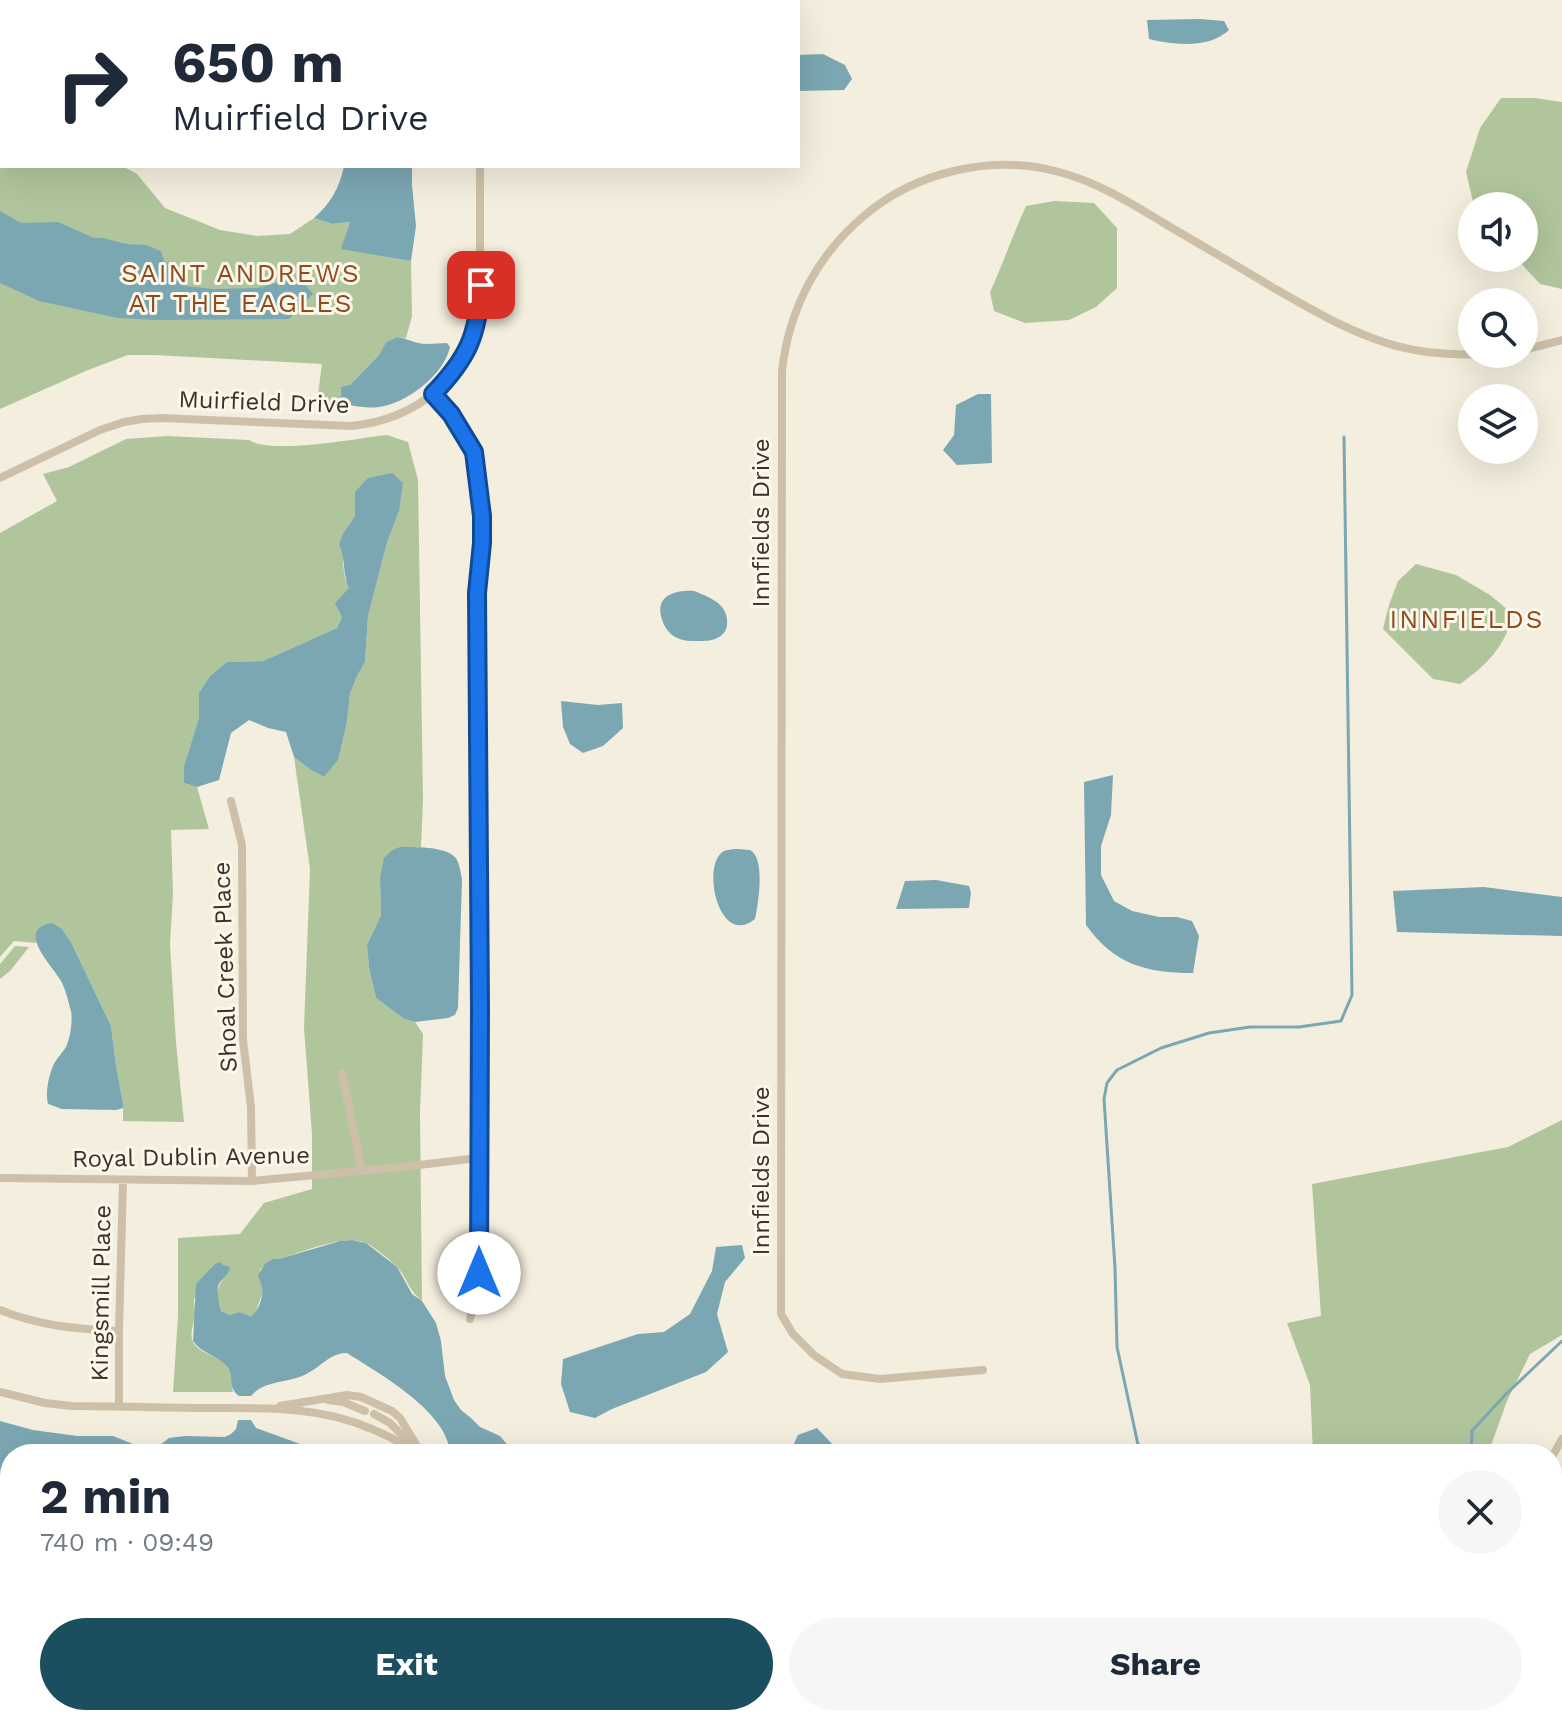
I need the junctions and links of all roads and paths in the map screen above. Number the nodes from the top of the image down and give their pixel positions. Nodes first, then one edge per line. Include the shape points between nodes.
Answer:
1 (480, 168) edge
2 (1562, 340) edge
3 (1538, 346) edge
4 (1458, 354) edge
5 (433, 394) junction
6 (0, 478) edge
7 (231, 801) dead end
8 (342, 1073) dead end
9 (478, 1158) junction
10 (362, 1171) junction
11 (0, 1178) edge
12 (123, 1181) junction
13 (252, 1181) junction
14 (0, 1310) edge
15 (470, 1319) dead end
16 (119, 1331) junction
17 (983, 1370) dead end
18 (0, 1392) edge
19 (320, 1398) junction
20 (119, 1406) junction
21 (272, 1407) junction
22 (403, 1444) edge
23 (410, 1444) edge
24 (413, 1444) edge

1 - 5 street, Muirfield Drive via 479,311 463,358
2 - 3 street
4 - 17 street, Innfields Drive via 1409,349 1351,330 1110,191 1059,172 1002,165 958,170 892,195 838,241 800,298 787,335 781,381 781,1314 803,1345 842,1374 880,1379
5 - 6 street, Muirfield Drive via 394,417 352,426 161,418 124,422
5 - 9 street via 474,452 481,506
7 - 13 street, Shoal Creek Place via 242,845 243,1040
8 - 10 street
9 - 10 street, Royal Dublin Avenue
9 - 15 street via 479,1273
10 - 13 street, Royal Dublin Avenue
11 - 12 street, Royal Dublin Avenue
12 - 13 street, Royal Dublin Avenue
12 - 16 street, Kingsmill Place
14 - 16 street via 46,1324
16 - 20 street, Kingsmill Place
18 - 20 street via 45,1403
19 - 21 street
19 - 23 street via 370,1412
19 - 24 street via 361,1397 392,1411
20 - 21 street
21 - 22 street via 349,1419

